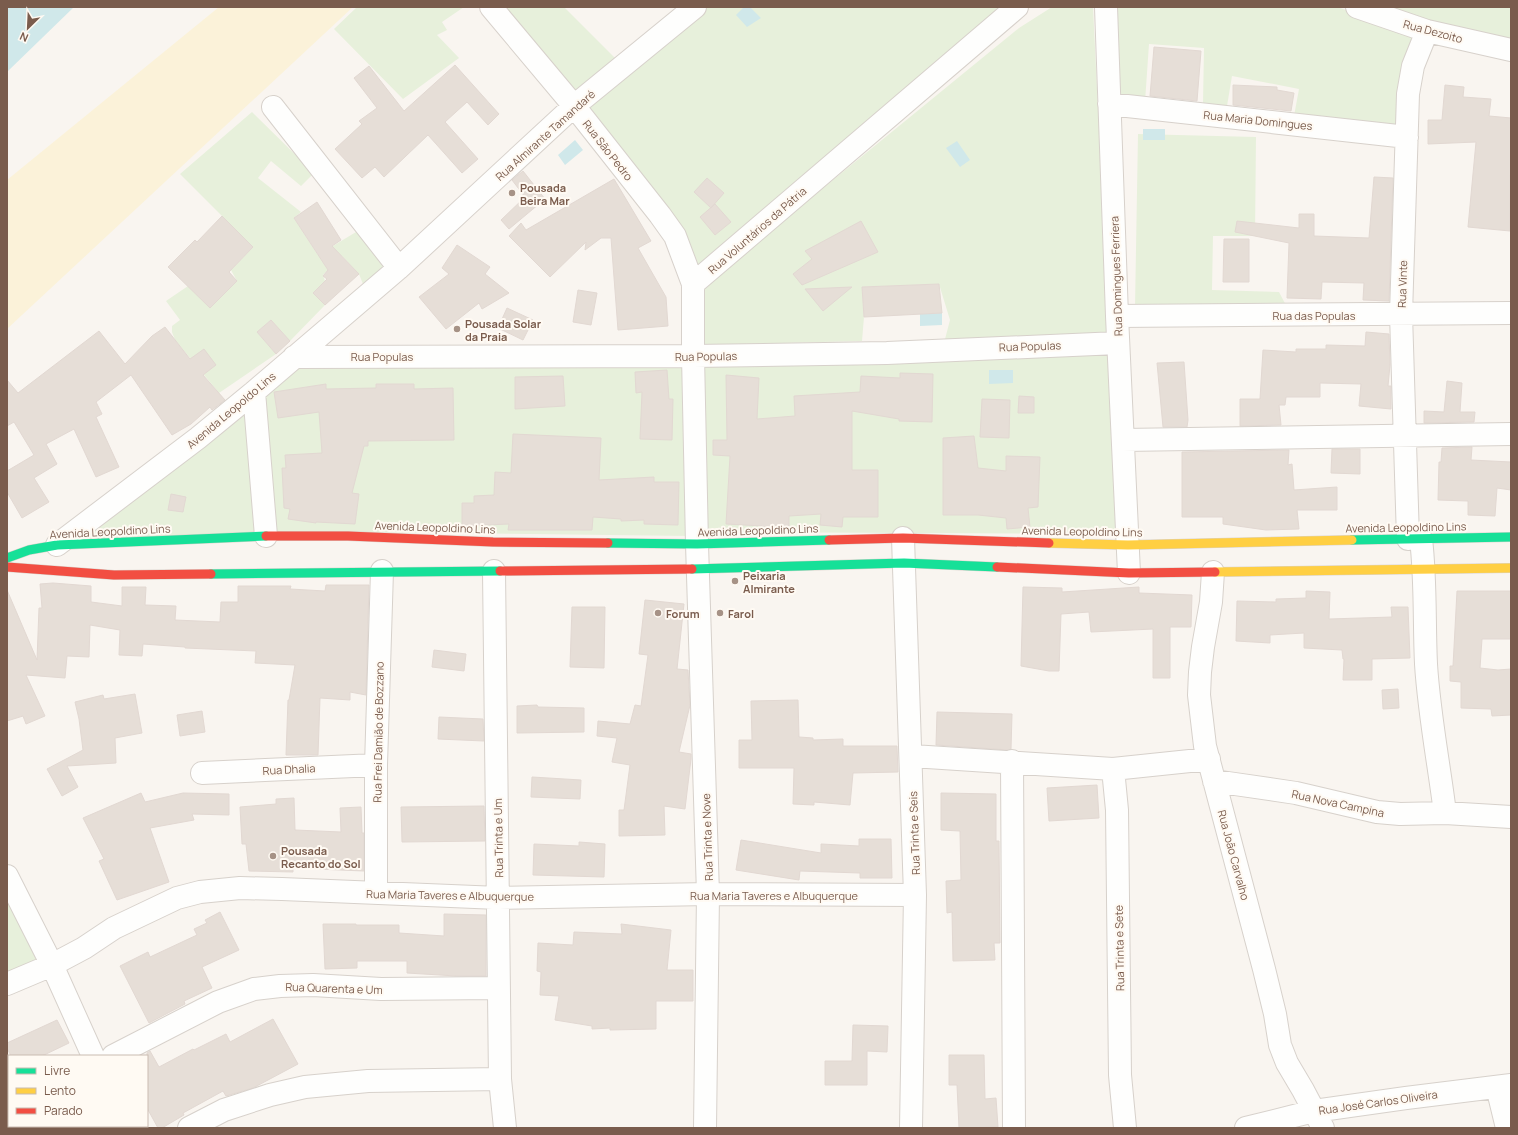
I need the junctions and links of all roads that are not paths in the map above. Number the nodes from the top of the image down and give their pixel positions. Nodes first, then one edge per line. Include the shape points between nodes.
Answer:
1 (491, 7) edge
2 (696, 7) edge
3 (1017, 7) edge
4 (1106, 7) edge
5 (1357, 7) edge
6 (1427, 32) junction
7 (1511, 50) edge
8 (1108, 104) junction
9 (273, 106) dead end
10 (574, 106) junction
11 (1407, 137) junction
12 (399, 268) junction
13 (693, 284) junction
14 (1511, 313) edge
15 (1401, 314) junction
16 (1117, 316) junction
17 (1118, 343) junction
18 (693, 356) junction
19 (294, 357) junction
20 (254, 392) junction
21 (1511, 434) edge
22 (1405, 435) junction
23 (1123, 440) junction
24 (266, 536) junction
25 (1511, 537) edge
26 (903, 538) junction
27 (1415, 539) junction
28 (697, 544) junction
29 (57, 545) junction
30 (1128, 545) junction
31 (7, 558) edge
32 (904, 562) junction
33 (7, 567) edge
34 (1511, 568) edge
35 (698, 569) junction
36 (1424, 569) junction
37 (382, 571) junction
38 (494, 571) junction
39 (1213, 572) junction
40 (1129, 573) junction
41 (912, 756) junction
42 (1209, 759) junction
43 (1012, 761) junction
44 (376, 765) junction
45 (1113, 768) junction
46 (202, 773) dead end
47 (1214, 780) junction
48 (1446, 813) junction
49 (1511, 817) edge
50 (7, 876) edge
51 (376, 893) junction
52 (708, 894) junction
53 (915, 895) junction
54 (499, 898) junction
55 (52, 964) junction
56 (7, 984) edge
57 (498, 988) junction
58 (93, 1055) edge
59 (115, 1055) edge
60 (500, 1079) junction
61 (1504, 1086) edge
62 (1319, 1120) edge
63 (189, 1128) edge
64 (505, 1128) edge
65 (705, 1128) edge
66 (911, 1128) edge
67 (1014, 1128) edge
68 (1125, 1128) edge
69 (1246, 1128) edge
70 (1507, 1128) edge

1 - 10 street, Rua São Pedro
2 - 10 street, Rua Almirante Tamandaré
3 - 13 street, Rua Voluntários da Pátria
4 - 8 street, Rua Domingues Ferriera
5 - 6 street, Rua Dezoito
6 - 7 street, Rua Dezoito
6 - 11 street, Rua Vinte via 1410,78
8 - 11 street, Rua Maria Domingues
8 - 16 street, Rua Domingues Ferriera
9 - 12 street
10 - 12 street, Rua Almirante Tamandaré
10 - 13 street, Rua São Pedro via 675,236
11 - 15 street, Rua Vinte
12 - 19 street, Avenida Leopoldo Lins
13 - 18 street
14 - 15 street, Rua das Populas
15 - 16 street, Rua das Populas
15 - 22 street, Rua Vinte
16 - 17 street, Rua Domingues Ferriera
17 - 18 street, Rua Populas via 886,353
17 - 23 street, Rua Domingues Ferriera
18 - 19 street, Rua Populas
18 - 28 street
19 - 20 street, Avenida Leopoldo Lins
20 - 24 street
20 - 29 street, Avenida Leopoldo Lins
21 - 22 street
22 - 23 street
22 - 27 street, Rua Vinte
23 - 30 street, Rua Domingues Ferriera
24 - 28 main road, Avenida Leopoldino Lins
24 - 29 main road, Avenida Leopoldino Lins via 212,542
25 - 27 main road, Avenida Leopoldino Lins
26 - 28 main road, Avenida Leopoldino Lins
26 - 30 main road, Avenida Leopoldino Lins
26 - 32 street, Rua Trinta e Seis
27 - 30 main road, Avenida Leopoldino Lins
27 - 36 street, Rua Vinte
28 - 35 street, Rua Trinta e Nove
29 - 31 main road, Avenida Leopoldino Lins via 29,550
30 - 40 street, Rua Domingues Ferriera
32 - 35 main road
32 - 40 main road
32 - 41 street, Rua Trinta e Seis
33 - 37 main road via 114,575 212,570 272,574
34 - 36 main road
35 - 38 main road
35 - 52 street, Rua Trinta e Nove
36 - 39 main road
36 - 48 street, Rua Vinte via 1426,664
37 - 38 main road
37 - 44 street, Rua Frei Damião de Bozzano
38 - 54 street, Rua Trinta e Um
39 - 40 main road
39 - 42 street, Rua João Carvalho via 1199,695
41 - 43 street
41 - 53 street, Rua Trinta e Seis
42 - 45 street
42 - 47 street, Rua João Carvalho
43 - 45 street
43 - 67 street
44 - 46 street, Rua Dhalia
44 - 51 street, Rua Frei Damião de Bozzano
45 - 68 street, Rua Trinta e Sete via 1117,810 1120,1075
47 - 48 street, Rua Nova Campina via 1296,793 1377,812
47 - 62 street, Rua João Carvalho via 1264,969 1280,1044 1287,1063
48 - 49 street, Rua Nova Campina
50 - 55 street
51 - 54 street, Rua Maria Taveres e Albuquerque
51 - 55 street, Rua Maria Taveres e Albuquerque via 240,888 200,892 177,898 114,928 84,948
52 - 53 street, Rua Maria Taveres e Albuquerque
52 - 54 street, Rua Maria Taveres e Albuquerque
52 - 65 street, Rua Trinta e Nove
53 - 66 street, Rua Trinta e Seis
54 - 57 street, Rua Trinta e Um
55 - 56 street, Rua Maria Taveres e Albuquerque
55 - 58 street
57 - 59 street, Rua Quarenta e Um via 388,989 313,985 254,989 218,1002
57 - 60 street, Rua Trinta e Um
60 - 63 street via 368,1081 305,1087 224,1110
60 - 64 street, Rua Trinta e Um
61 - 62 street, Rua José Carlos Oliveira via 1406,1098
61 - 70 street
62 - 69 street, Rua José Carlos Oliveira

